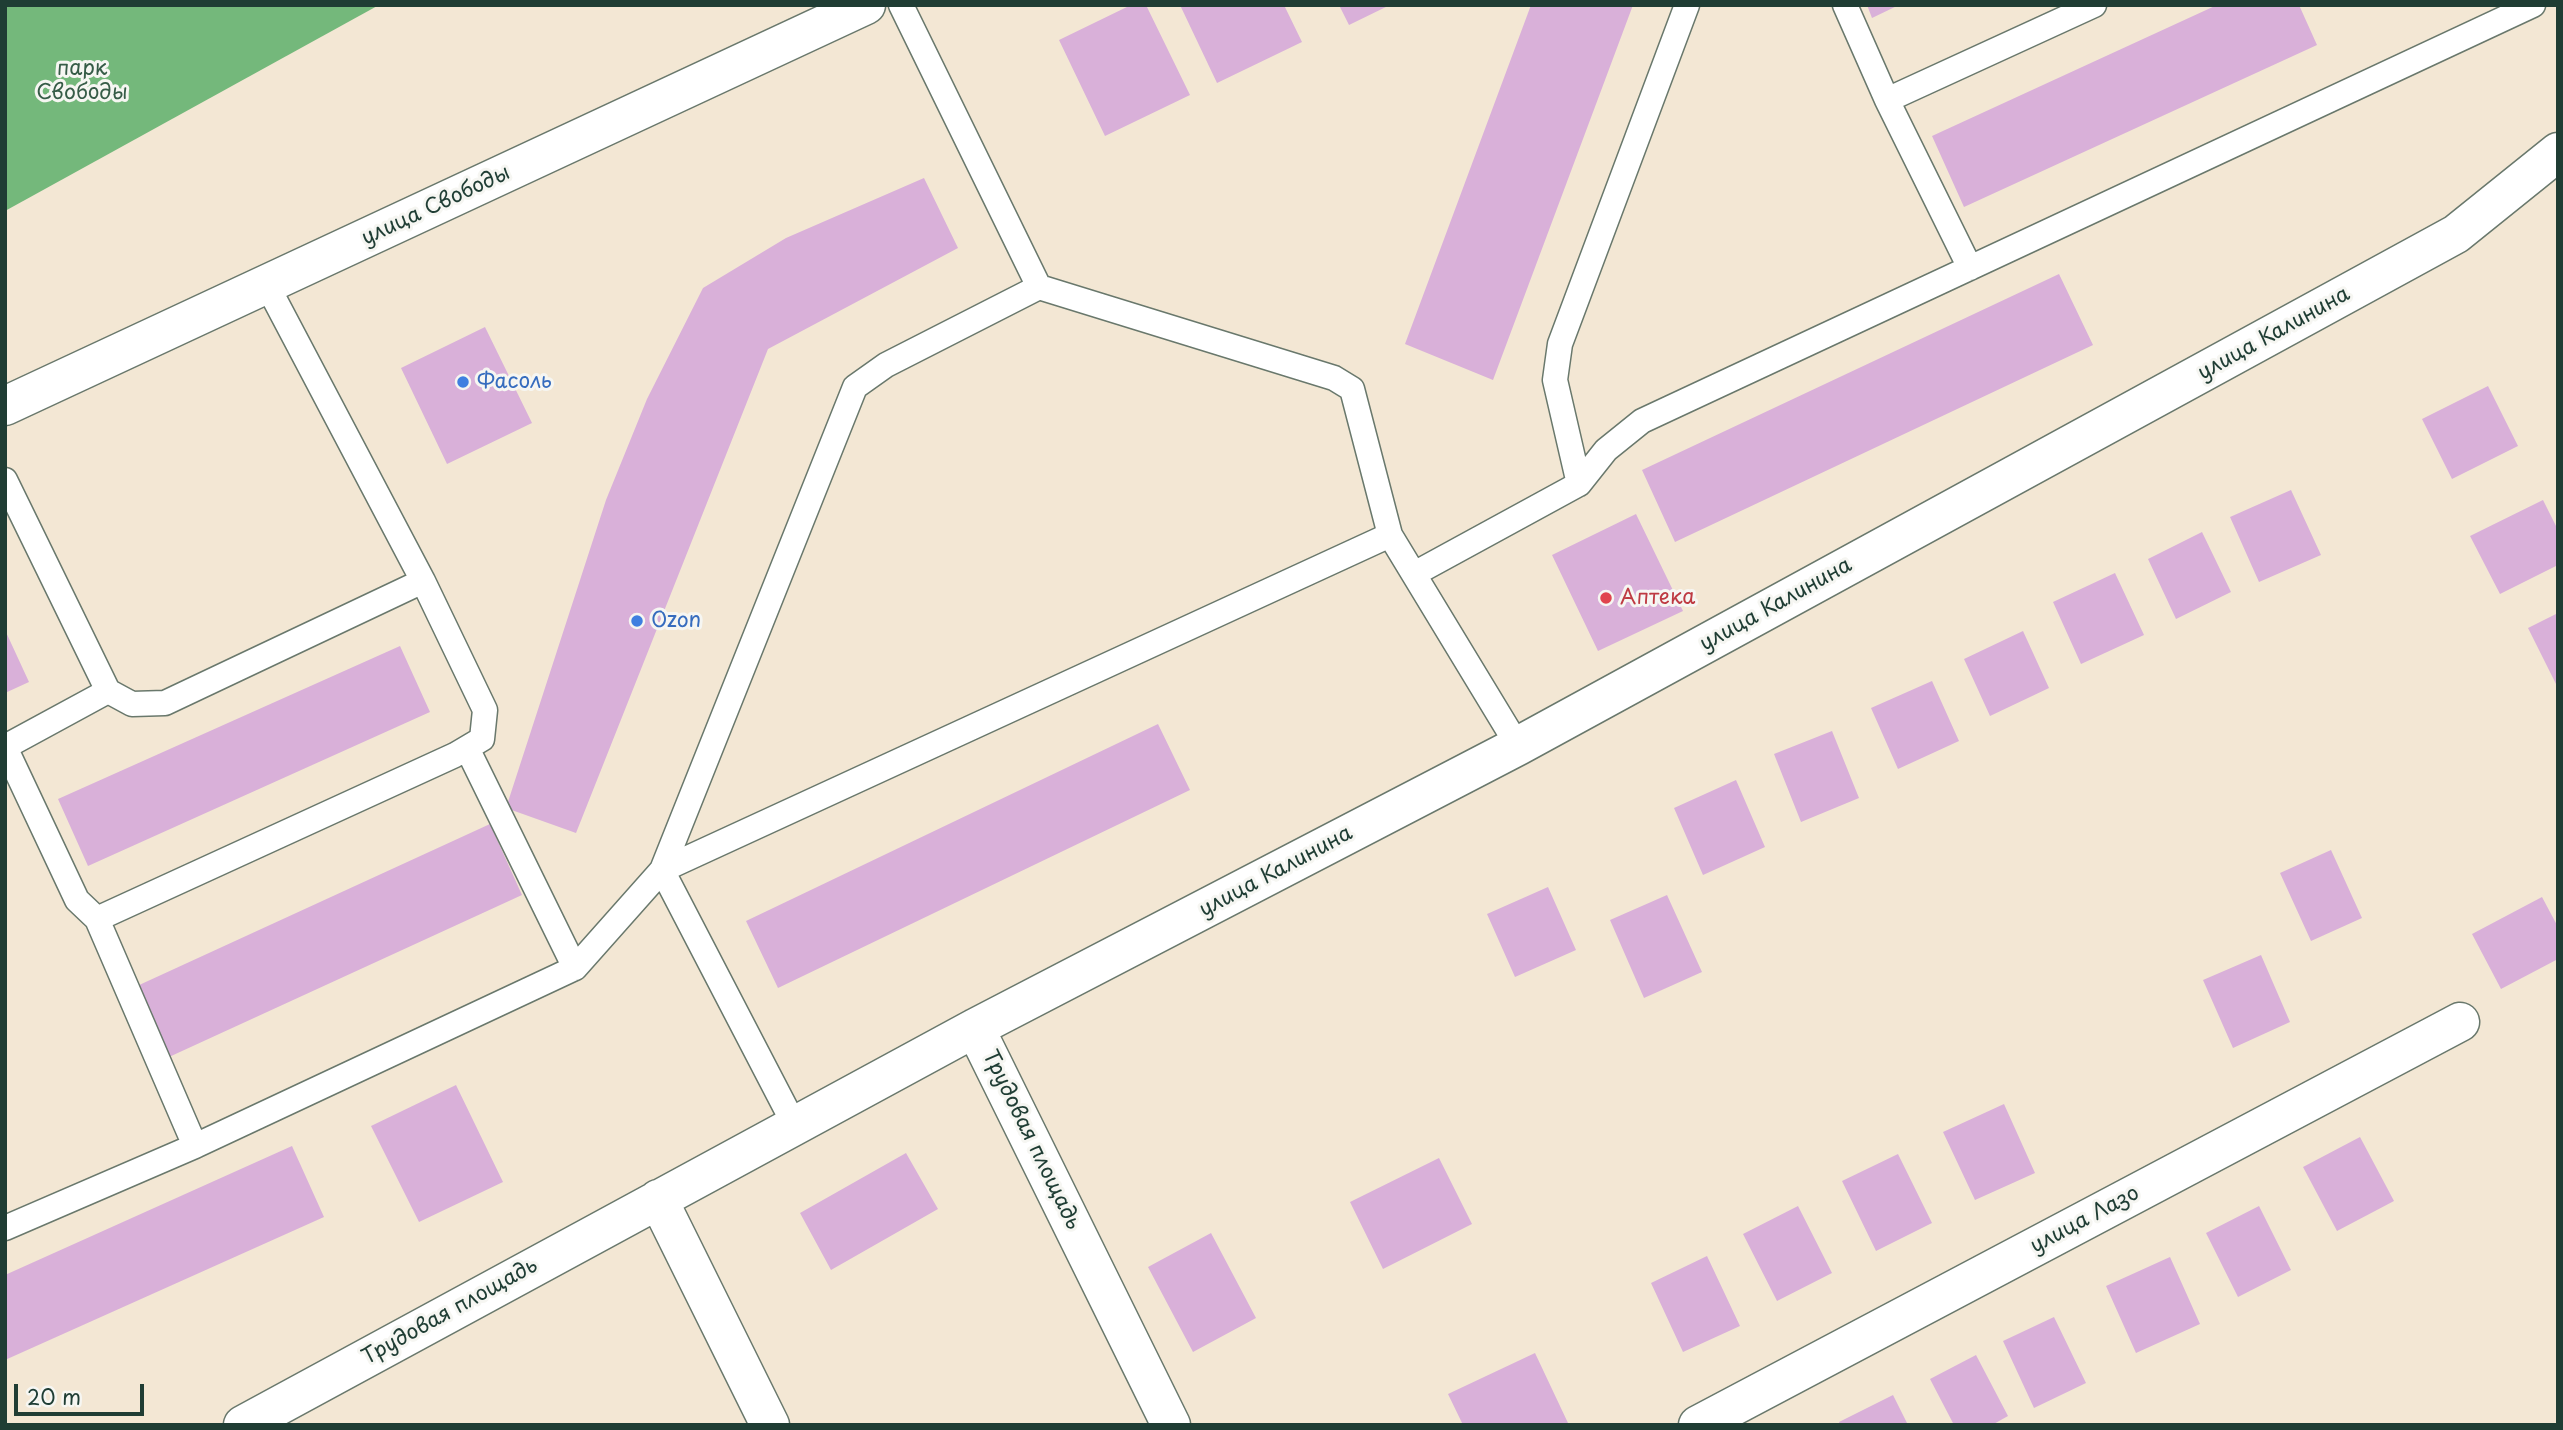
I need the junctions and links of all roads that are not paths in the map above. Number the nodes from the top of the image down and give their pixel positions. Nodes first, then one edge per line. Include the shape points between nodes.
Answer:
1 (866, 5) edge
2 (901, 5) edge
3 (1687, 5) edge
4 (1844, 5) edge
5 (2094, 5) edge
6 (2533, 5) edge
7 (1887, 100) junction
8 (2558, 152) edge
9 (1970, 268) junction
10 (267, 285) junction
11 (1039, 287) junction
12 (5, 406) edge
13 (5, 480) edge
14 (1578, 484) junction
15 (1390, 535) junction
16 (1414, 574) junction
17 (423, 581) junction
18 (108, 691) junction
19 (1518, 746) junction
20 (5, 747) edge
21 (467, 748) junction
22 (662, 870) junction
23 (97, 919) junction
24 (575, 968) junction
25 (2460, 1022) dead end
26 (975, 1028) junction
27 (795, 1126) junction
28 (195, 1146) junction
29 (658, 1199) junction
30 (5, 1228) edge
31 (1704, 1422) edge
32 (243, 1425) edge
33 (770, 1425) edge
34 (1171, 1425) edge

1 - 10 street, улица Свободы
2 - 11 lane
3 - 14 lane via 1560,344 1555,380
4 - 7 lane
5 - 7 lane
6 - 9 lane
7 - 9 lane
8 - 19 street, улица Калинина via 2456,234
9 - 14 lane via 1642,421 1606,450
10 - 12 street, улица Свободы
10 - 17 lane
11 - 15 lane via 1334,378 1352,389
11 - 22 lane via 886,365 855,387
13 - 18 lane
14 - 16 lane
15 - 16 lane
15 - 22 lane
16 - 19 lane
17 - 18 lane via 165,704 132,704
17 - 21 lane via 485,710 482,738
18 - 20 lane
19 - 26 street, улица Калинина
20 - 23 lane via 77,900
21 - 23 lane
21 - 24 lane
22 - 24 lane
22 - 27 lane
23 - 28 lane
24 - 28 lane
25 - 31 street, улица Лазо
26 - 27 street, Трудовая площадь
26 - 34 street, Трудовая площадь
27 - 29 street, Трудовая площадь
28 - 30 lane
29 - 32 street, Трудовая площадь
29 - 33 street

